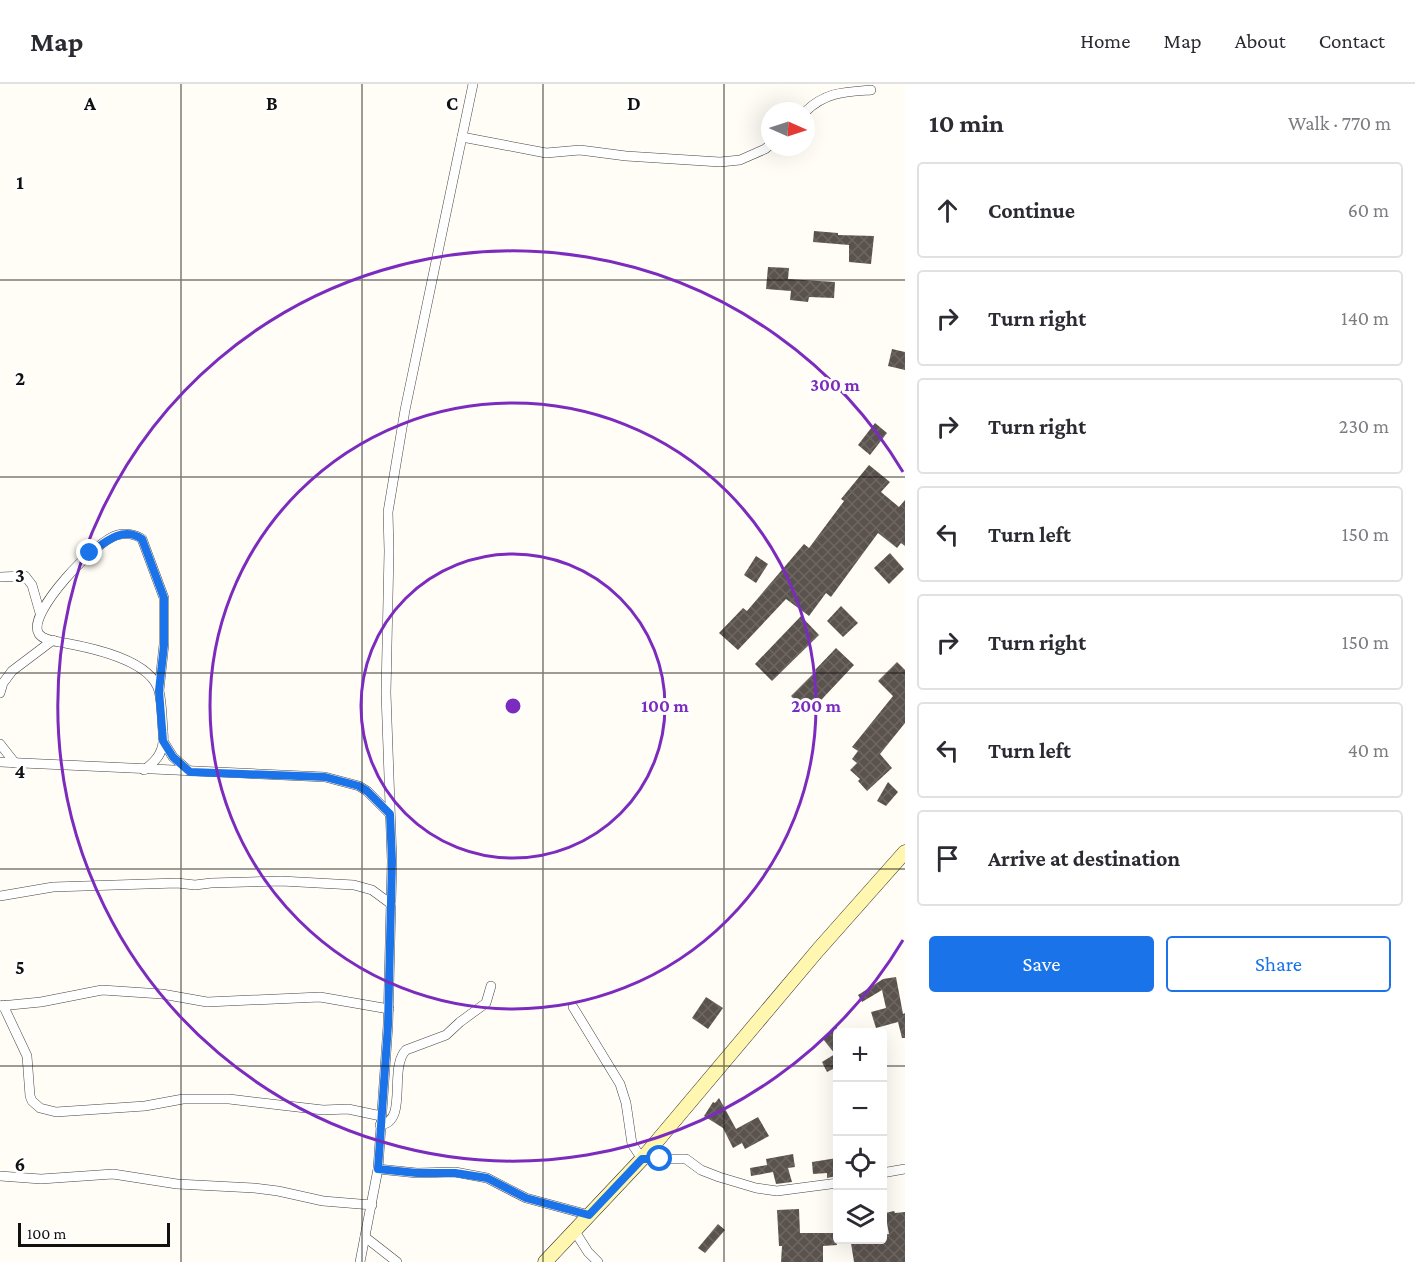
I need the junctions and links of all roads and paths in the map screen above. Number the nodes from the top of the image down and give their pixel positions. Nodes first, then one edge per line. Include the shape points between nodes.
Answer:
1 (473, 84) edge
2 (871, 90) dead end
3 (815, 104) edge
4 (462, 137) junction
5 (761, 151) edge
6 (0, 577) edge
7 (40, 613) junction
8 (40, 636) junction
9 (53, 640) junction
10 (37, 651) junction
11 (159, 691) junction
12 (0, 693) edge
13 (163, 741) junction
14 (0, 744) edge
15 (0, 762) edge
16 (15, 763) junction
17 (144, 770) junction
18 (190, 772) junction
19 (390, 814) junction
20 (905, 852) edge
21 (0, 896) edge
22 (391, 904) junction
23 (491, 986) dead end
24 (1, 1005) edge
25 (573, 1007) dead end
26 (389, 1009) junction
27 (381, 1121) junction
28 (642, 1159) junction
29 (905, 1168) edge
30 (378, 1169) junction
31 (887, 1172) edge
32 (0, 1176) edge
33 (833, 1184) edge
34 (372, 1205) junction
35 (589, 1215) junction
36 (574, 1230) junction
37 (365, 1237) junction
38 (360, 1262) edge
39 (397, 1262) edge
40 (544, 1262) edge
41 (598, 1262) edge

1 - 4 street
2 - 3 street via 823,97
4 - 5 street via 546,153 580,150 720,162 740,160
4 - 19 street via 405,410 388,512 386,693
6 - 7 street via 25,576 32,585
7 - 8 street
7 - 11 street via 90,553 110,538 136,535 142,539 164,598
8 - 9 street
8 - 10 street
9 - 10 street
9 - 11 street via 135,665 151,677
10 - 12 street via 12,671
11 - 13 street
13 - 17 street via 158,759
13 - 18 street
14 - 16 street
15 - 16 street
16 - 17 street
17 - 18 street
18 - 19 street via 325,777 359,786
19 - 22 street
20 - 28 main road
21 - 22 street via 53,887 281,881 365,886
22 - 26 street
23 - 27 street via 489,998 479,1010 446,1035 402,1054 397,1072 397,1108 390,1121 385,1125
24 - 26 street via 102,990 207,1002 320,997
24 - 27 street via 27,1056 30,1096 40,1108 56,1112 145,1106 183,1099 229,1099 323,1110 348,1108
25 - 28 street via 620,1084 632,1144
26 - 27 street
27 - 30 street
28 - 33 street via 686,1159 719,1177 777,1191
28 - 35 main road
29 - 31 street
30 - 34 street
30 - 35 street via 487,1178 526,1198
32 - 34 street via 41,1179 113,1174
34 - 37 street
35 - 36 main road
36 - 40 main road
36 - 41 street
37 - 38 street
37 - 39 street

